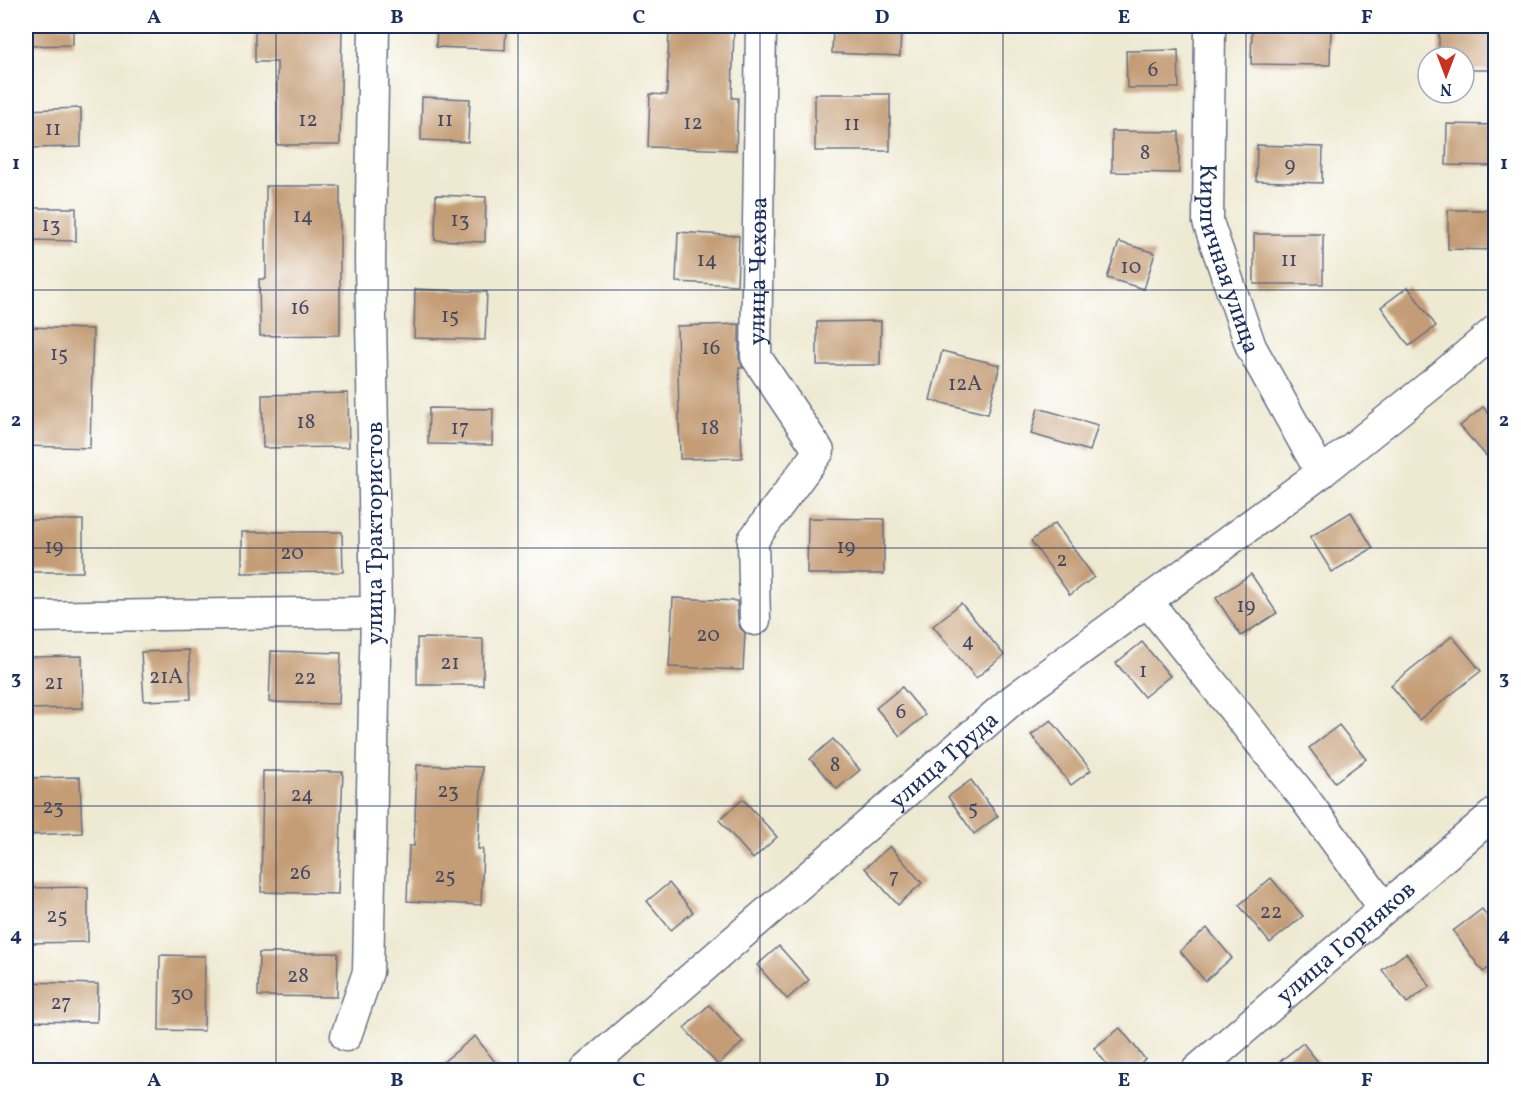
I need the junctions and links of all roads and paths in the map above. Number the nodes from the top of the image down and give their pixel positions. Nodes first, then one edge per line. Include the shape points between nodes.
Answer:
1 (374, 26) edge
2 (761, 26) edge
3 (1210, 26) edge
4 (1496, 330) edge
5 (1322, 473) junction
6 (1147, 601) junction
7 (376, 612) junction
8 (26, 617) edge
9 (755, 620) dead end
10 (1496, 812) edge
11 (1384, 908) junction
12 (346, 1036) dead end
13 (585, 1071) edge
14 (1197, 1071) edge

1 - 7 street, улица Трактористов via 370,258
2 - 9 street, улица Чехова via 756,357 819,451 753,540
3 - 5 street, Кирпичная улица via 1208,222 1251,347
4 - 5 street, улица Труда
5 - 6 street, улица Труда
6 - 11 street via 1305,799
6 - 13 street, улица Труда via 1010,702
7 - 8 street
7 - 12 street, улица Трактористов via 368,972
10 - 11 street, улица Горняков
11 - 14 street, улица Горняков

